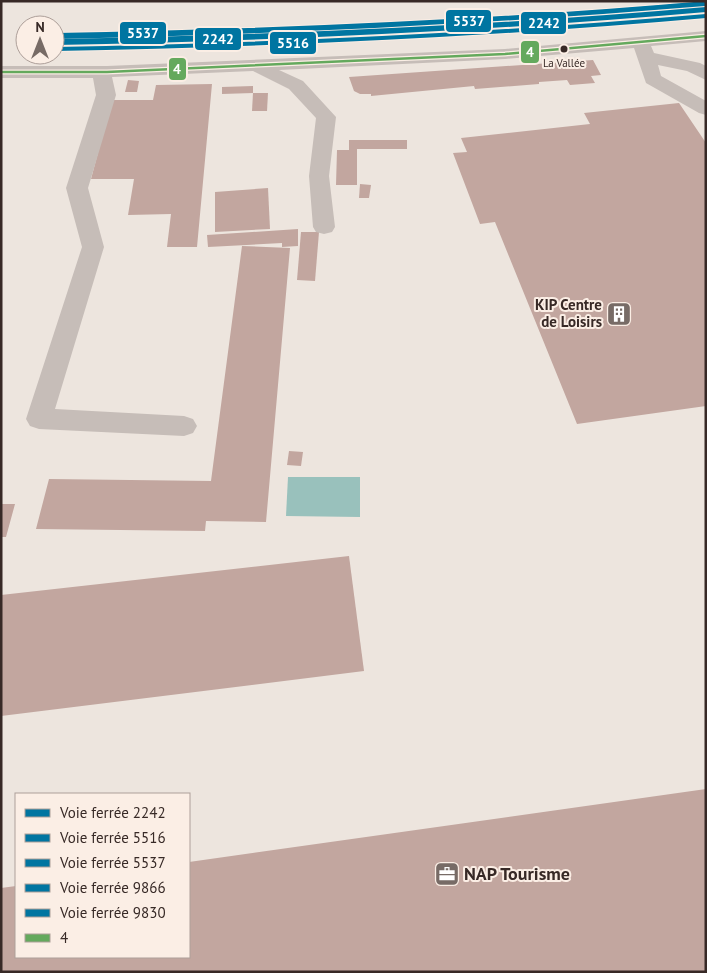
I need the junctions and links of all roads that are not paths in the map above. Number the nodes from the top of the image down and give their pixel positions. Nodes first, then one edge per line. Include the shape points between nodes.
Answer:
1 (706, 36) edge
2 (644, 49) junction
3 (256, 65) junction
4 (1, 72) edge
5 (104, 72) junction
6 (706, 74) edge
7 (706, 110) edge
8 (324, 227) dead end
9 (184, 426) dead end

1 - 2 street
2 - 3 street
2 - 6 street
2 - 7 street via 653,79
3 - 5 street
3 - 8 street via 296,86 326,117 319,176
4 - 5 street via 64,80
5 - 9 street via 106,95 77,188 94,247 39,419

